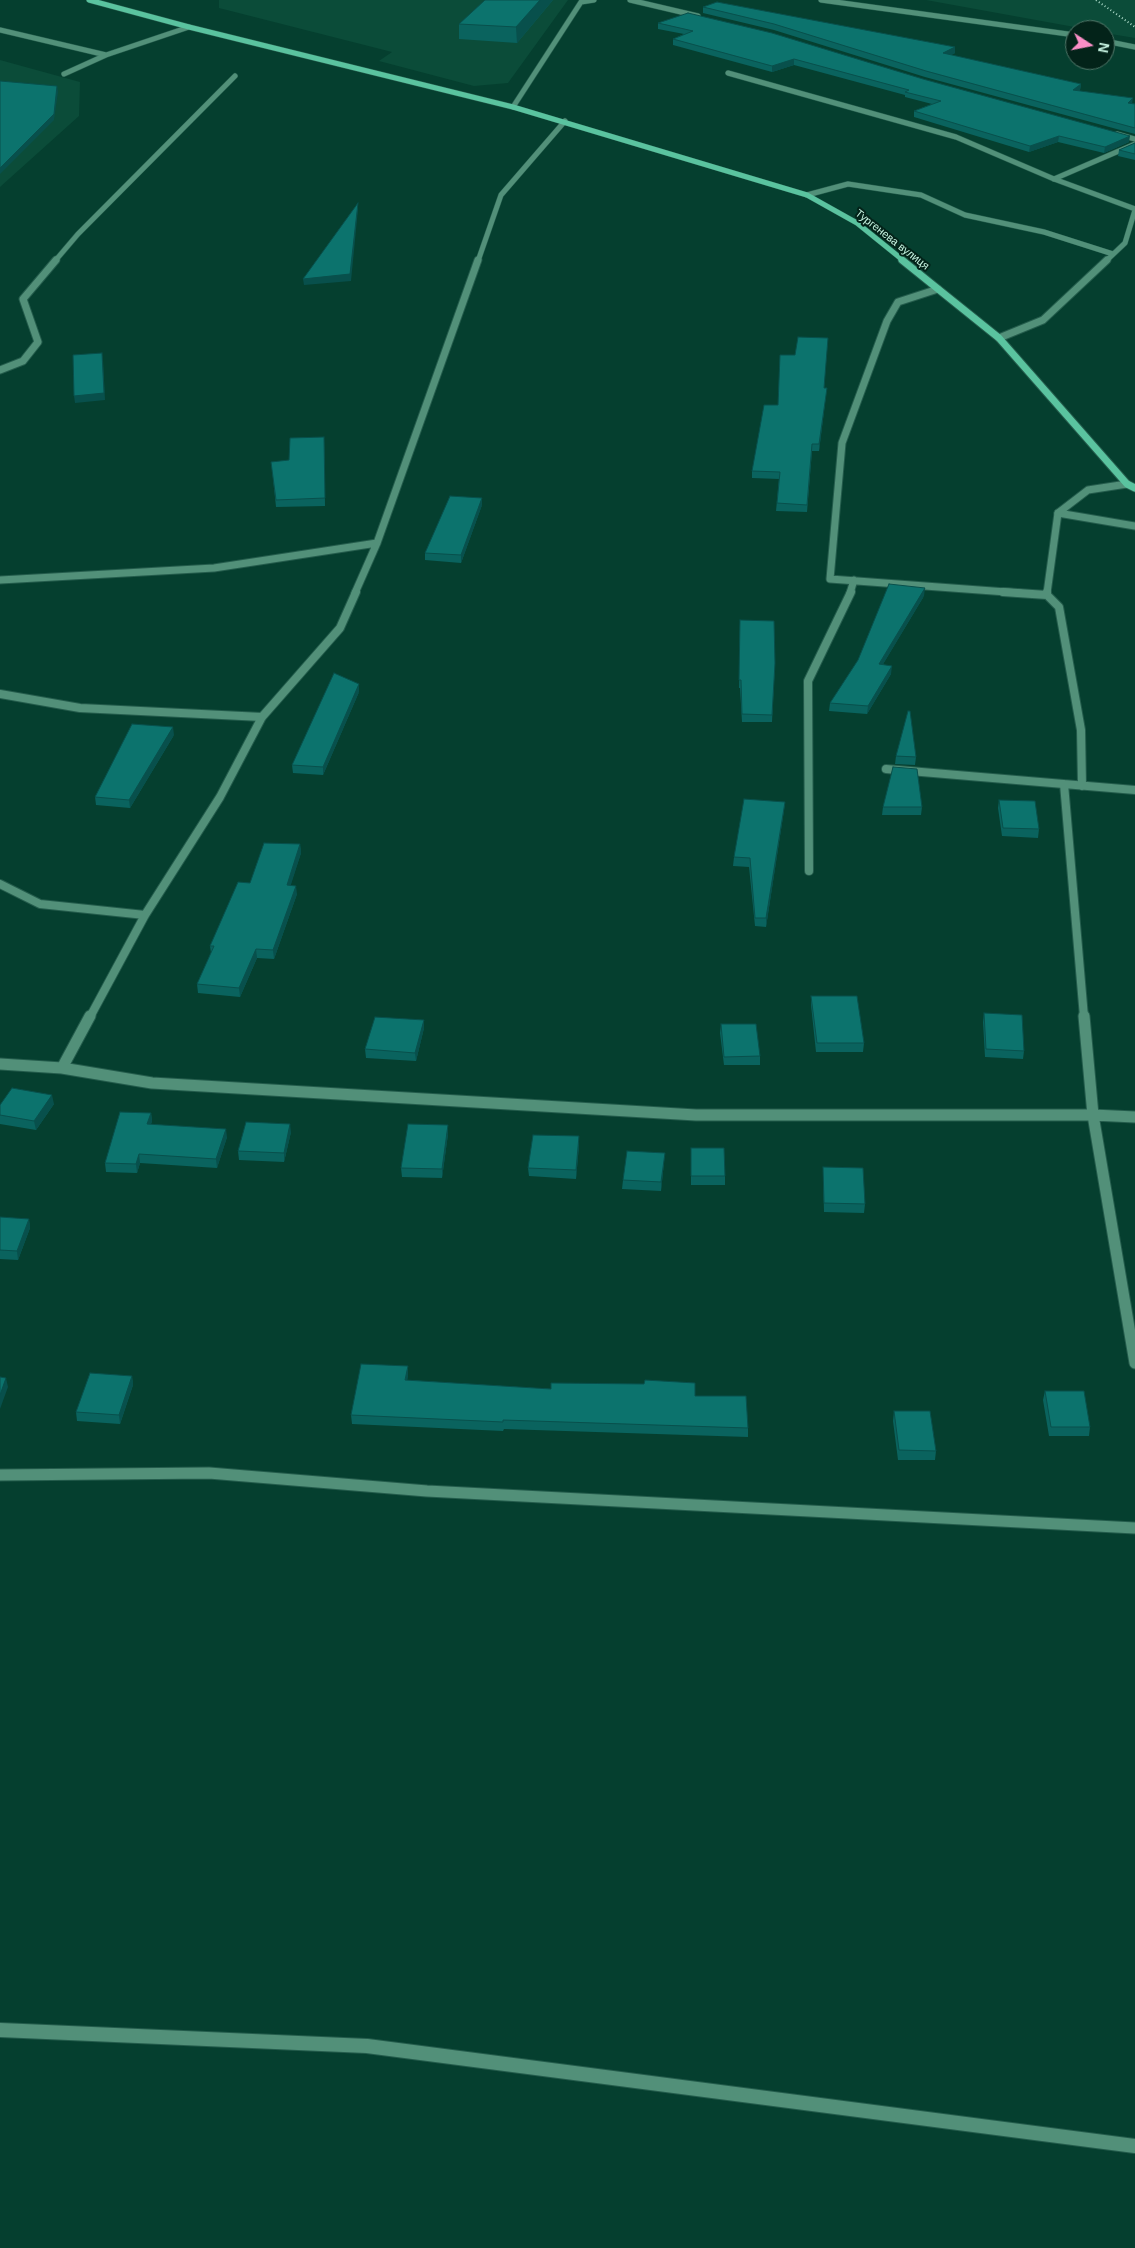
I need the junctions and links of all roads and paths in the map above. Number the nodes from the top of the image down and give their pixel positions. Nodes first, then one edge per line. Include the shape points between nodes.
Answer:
1 (89, 0) edge
2 (594, 0) edge
3 (630, 0) edge
4 (821, 0) edge
5 (855, 0) edge
6 (582, 1) edge
7 (849, 3) junction
8 (706, 18) edge
9 (189, 27) junction
10 (0, 30) edge
11 (1065, 33) edge
12 (1115, 43) edge
13 (1135, 47) edge
14 (106, 55) junction
15 (728, 73) dead end
16 (64, 74) dead end
17 (235, 76) dead end
18 (513, 107) junction
19 (565, 121) junction
20 (1107, 131) edge
21 (1135, 139) edge
22 (1135, 144) edge
23 (1054, 179) junction
24 (807, 195) junction
25 (1135, 210) edge
26 (1113, 254) junction
27 (938, 289) junction
28 (999, 338) junction
29 (0, 370) edge
30 (1127, 484) junction
31 (1135, 488) edge
32 (1058, 513) junction
33 (1135, 526) edge
34 (377, 543) junction
35 (0, 580) edge
36 (854, 580) junction
37 (1047, 594) junction
38 (0, 694) edge
39 (262, 717) junction
40 (886, 769) dead end
41 (1064, 784) junction
42 (1082, 786) junction
43 (1135, 790) edge
44 (809, 871) dead end
45 (0, 884) edge
46 (145, 915) junction
47 (0, 1064) edge
48 (62, 1068) junction
49 (1092, 1116) junction
50 (1135, 1117) edge
51 (1135, 1363) edge
52 (0, 1475) edge
53 (1135, 1528) edge
54 (0, 2030) edge
55 (1135, 2146) edge

1 - 9 street, Тургенева вулиця
2 - 6 street
3 - 8 street
4 - 7 street
5 - 7 street
6 - 18 street
7 - 11 street
9 - 14 street
9 - 18 street, Тургенева вулиця
10 - 14 street
12 - 13 street
14 - 16 street
15 - 23 street via 956,137
17 - 29 street via 78,234 23,299 38,342 23,361
18 - 19 street, Тургенева вулиця
19 - 24 street, Тургенева вулиця
19 - 34 street via 501,195
20 - 21 street
22 - 23 street
23 - 25 street
24 - 26 street via 848,184 921,195 965,214 1044,232
24 - 27 street, Тургенева вулиця via 857,223
25 - 26 street via 1128,244
26 - 28 street via 1042,320
27 - 28 street, Тургенева вулиця
27 - 36 street via 898,302 887,321 842,443 830,578
28 - 30 street, Тургенева вулиця
30 - 31 street, Тургенева вулиця
30 - 32 street via 1088,490
32 - 33 street
32 - 37 street
34 - 35 street via 214,568
34 - 39 street via 340,628
36 - 37 street
36 - 44 street via 808,681
37 - 42 street via 1059,607 1081,730
38 - 39 street via 80,708
39 - 46 street via 220,797
40 - 41 street
41 - 42 street
41 - 49 street
42 - 43 street
45 - 46 street via 40,904
46 - 48 street
47 - 48 street
48 - 49 street via 152,1083 696,1115
49 - 50 street
49 - 51 street
52 - 53 street via 209,1474 427,1491
54 - 55 street via 368,2046

